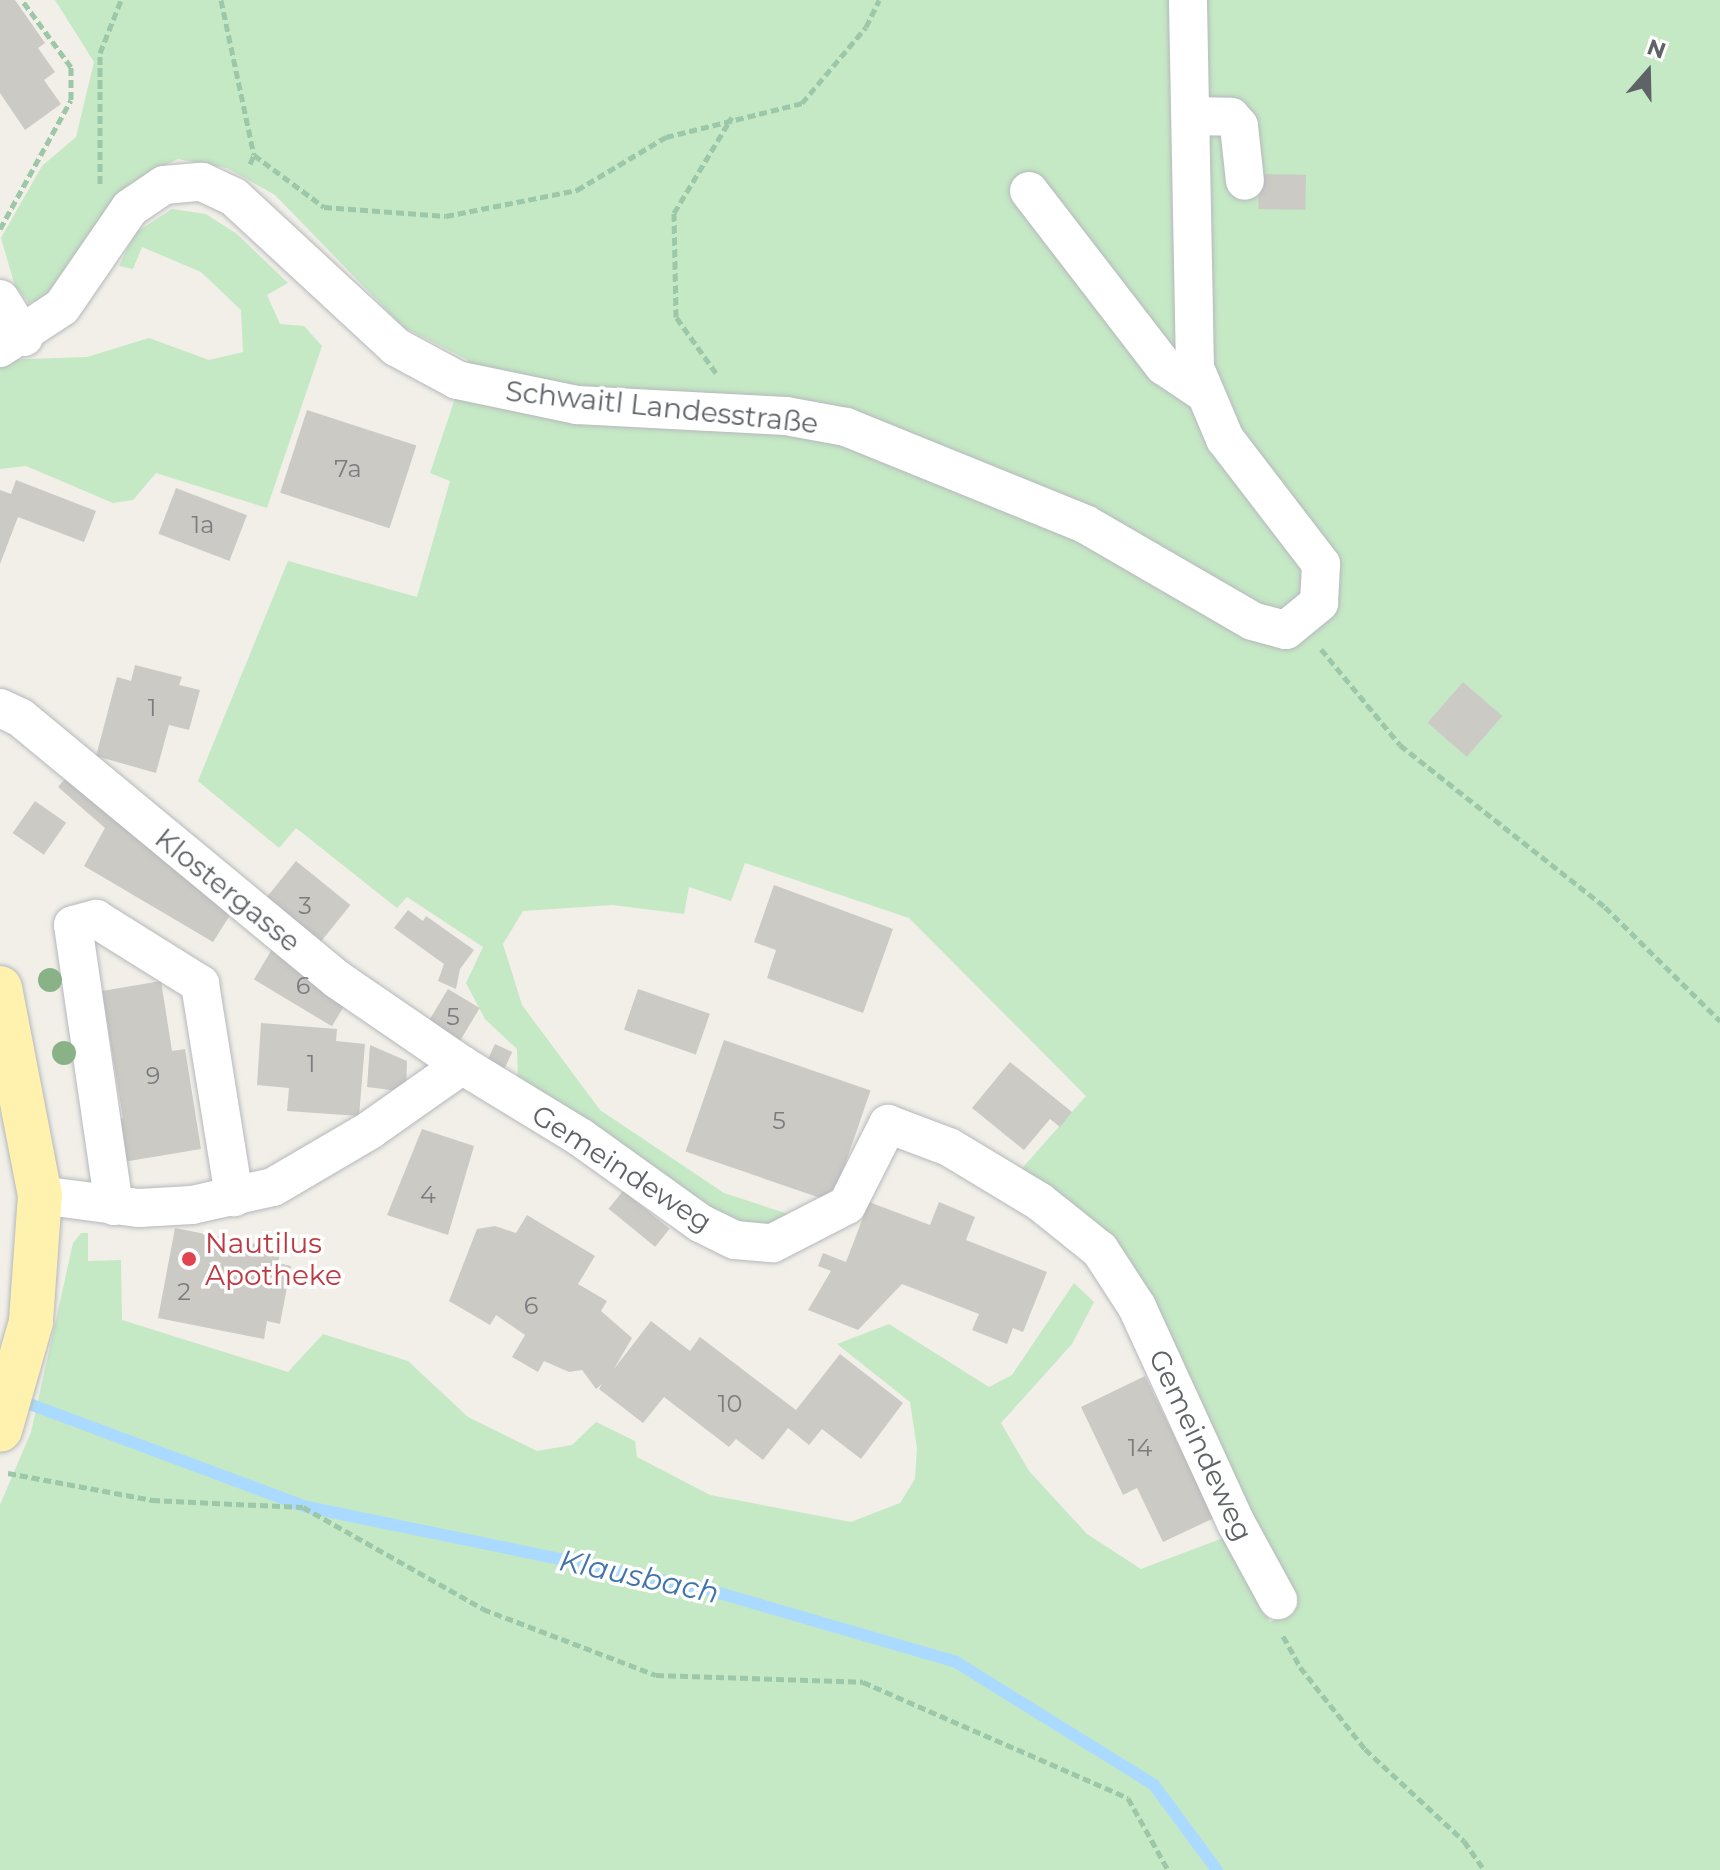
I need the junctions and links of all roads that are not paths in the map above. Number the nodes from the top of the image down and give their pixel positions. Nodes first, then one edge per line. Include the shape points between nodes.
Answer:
1 (1188, 0) edge
2 (1192, 116) junction
3 (1245, 181) dead end
4 (1029, 191) dead end
5 (0, 299) edge
6 (12, 343) edge
7 (1200, 390) junction
8 (0, 708) edge
9 (0, 988) edge
10 (462, 1065) junction
11 (40, 1195) junction
12 (234, 1197) junction
13 (114, 1206) junction
14 (0, 1430) edge
15 (1278, 1600) road end

1 - 2 street
2 - 3 street via 1231,117 1239,126
2 - 7 street via 1192,343
4 - 7 street via 1164,366
5 - 6 street
6 - 7 street, Schwaitl Landesstraße via 62,307 130,208 164,185 188,179 234,197 396,347 457,380 577,405 757,414 846,427 1085,524 1265,628 1286,630 1304,620 1322,595 1321,564 1225,439
8 - 10 street, Klostergasse via 21,718 338,980
9 - 11 main road
10 - 12 street via 273,1187
10 - 15 street, Gemeindeweg via 735,1240 773,1243 847,1205 888,1124 949,1147 1040,1202 1100,1250 1137,1307 1236,1523
11 - 13 street
11 - 14 main road via 31,1322
12 - 13 street via 192,1205
12 - 13 street via 200,984 96,919 73,925

